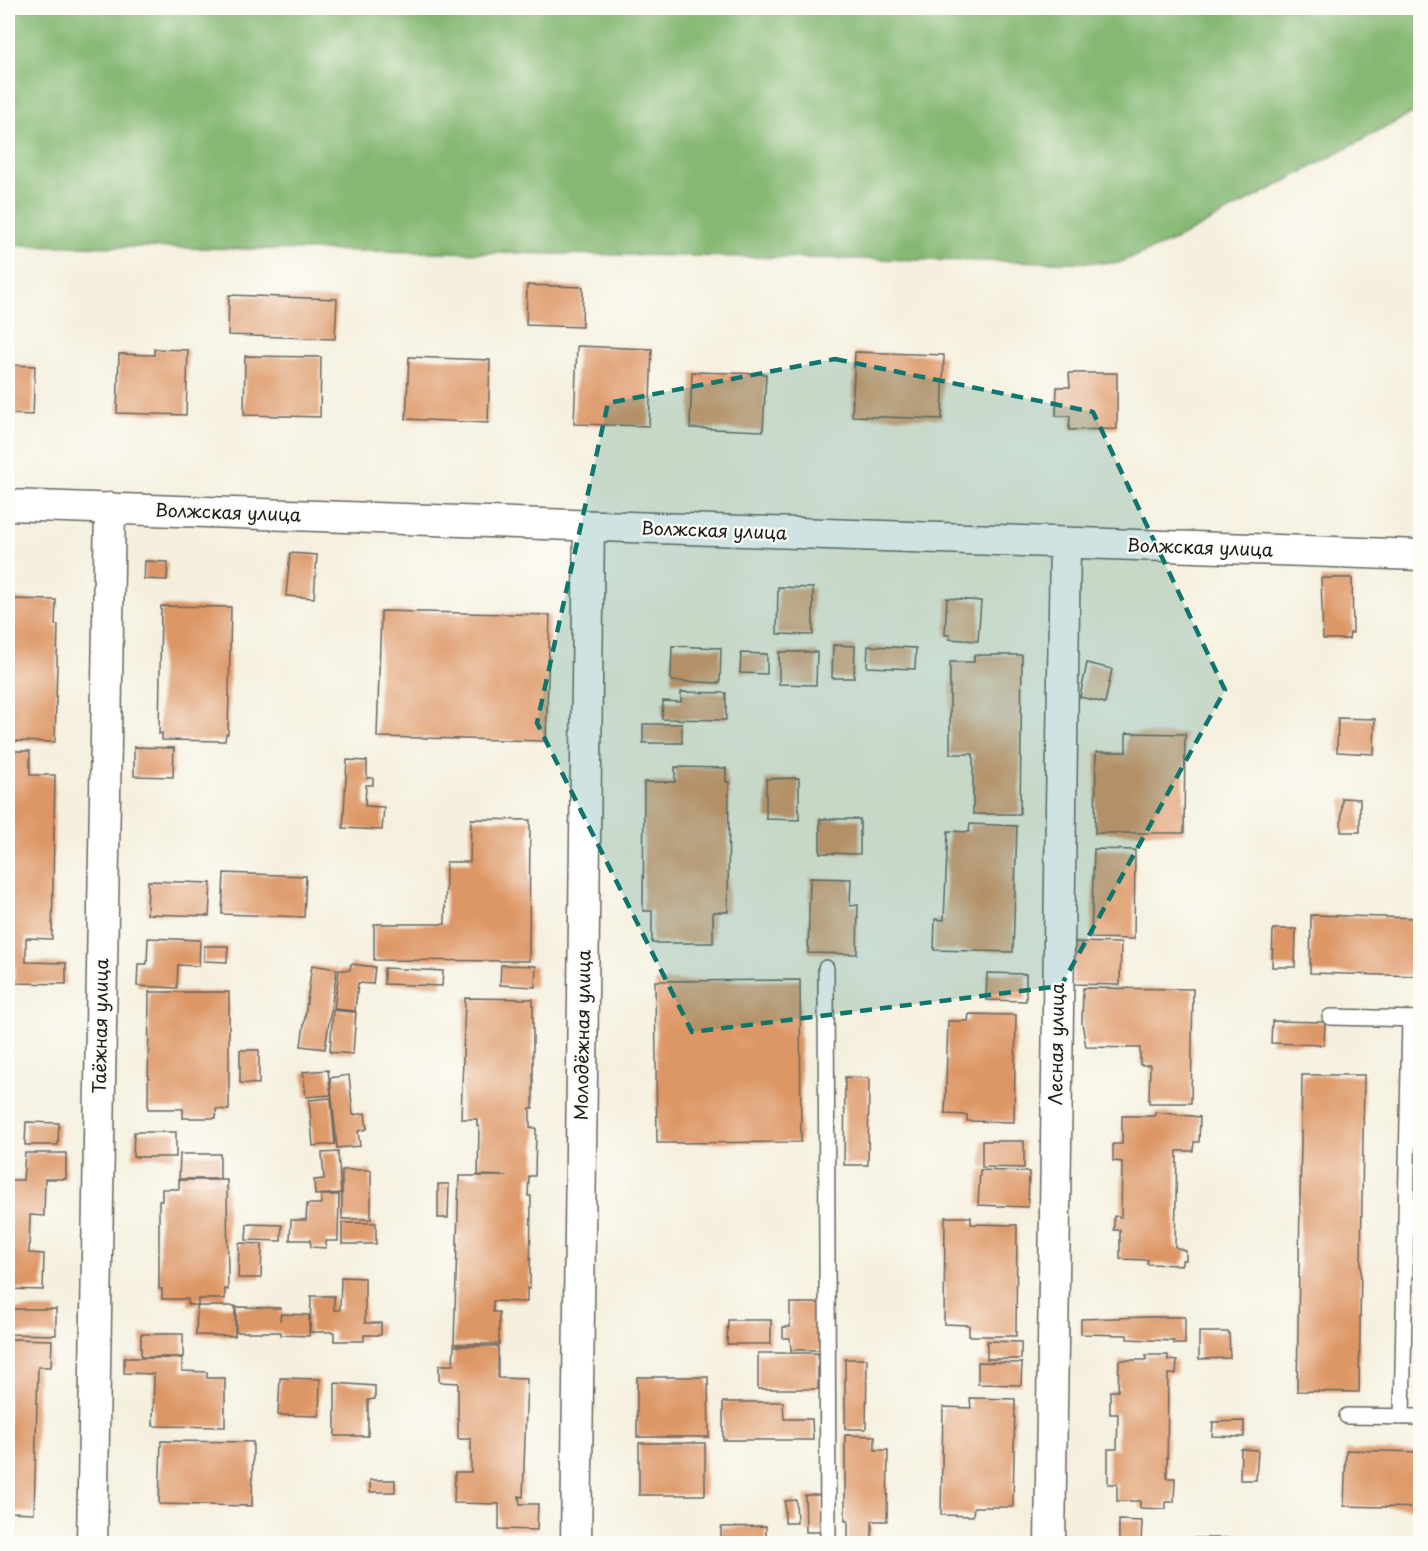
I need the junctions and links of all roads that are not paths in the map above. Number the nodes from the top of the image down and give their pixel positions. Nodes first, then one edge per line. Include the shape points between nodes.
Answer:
1 (8, 505) edge
2 (110, 508) junction
3 (589, 526) junction
4 (1065, 544) junction
5 (1420, 555) edge
6 (826, 968) dead end
7 (1330, 1017) dead end
8 (1415, 1019) edge
9 (1347, 1416) dead end
10 (1402, 1417) junction
11 (1420, 1418) edge
12 (92, 1544) edge
13 (576, 1544) edge
14 (828, 1544) edge
15 (1050, 1544) edge

1 - 2 street, Волжская улица
2 - 3 street, Волжская улица
2 - 12 street, Таёжная улица
3 - 4 street, Волжская улица
3 - 13 street, Молодёжная улица
4 - 5 street, Волжская улица
4 - 15 street, Лесная улица
6 - 14 lane
7 - 8 lane
8 - 10 lane
9 - 10 lane
10 - 11 lane

